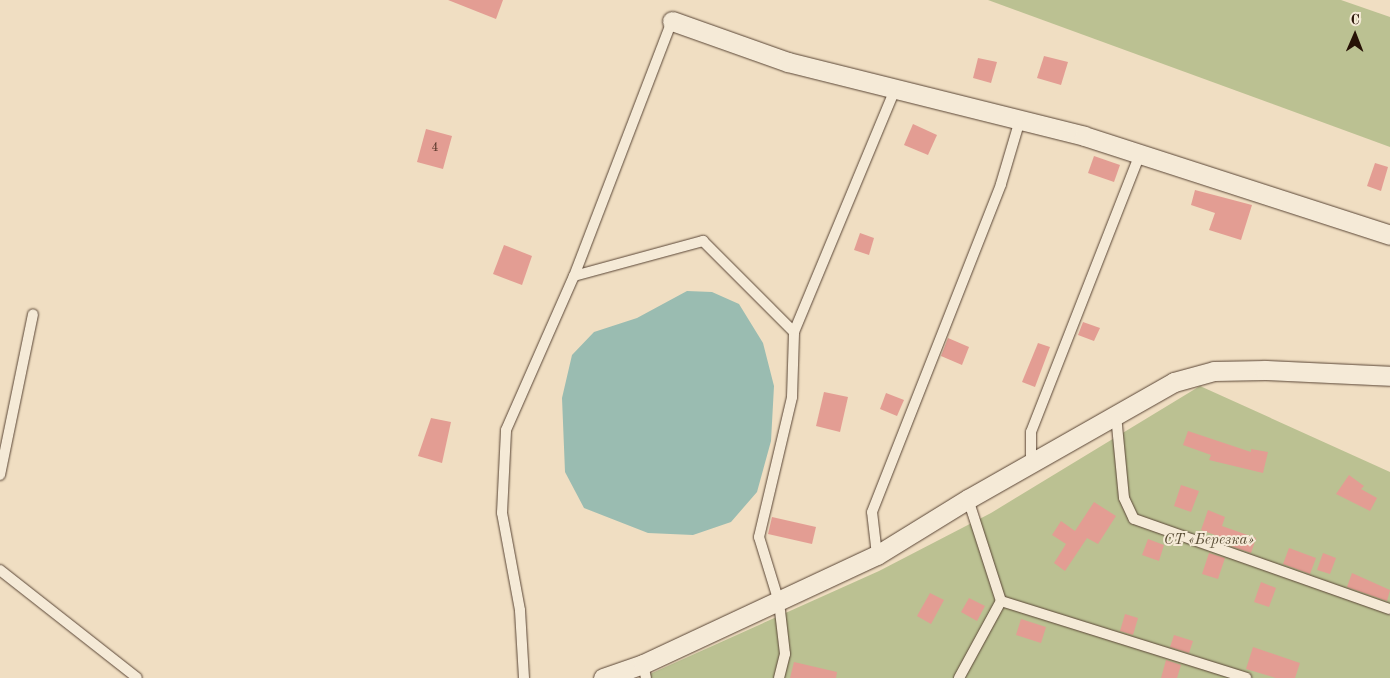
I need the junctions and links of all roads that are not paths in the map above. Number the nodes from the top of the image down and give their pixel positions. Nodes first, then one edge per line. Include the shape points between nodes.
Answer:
1 (672, 21) joint
2 (896, 87) junction
3 (1020, 120) junction
4 (1140, 154) junction
5 (1390, 235) edge
6 (574, 276) junction
7 (33, 314) dead end
8 (794, 332) junction
9 (1390, 376) edge
10 (1116, 415) junction
11 (1031, 463) junction
12 (0, 475) edge
13 (968, 499) junction
14 (877, 555) junction
15 (0, 570) edge
16 (1001, 601) junction
17 (779, 602) junction
18 (1390, 609) edge
19 (644, 671) edge
20 (137, 678) edge
21 (524, 678) edge
22 (603, 678) edge
23 (779, 678) edge
24 (959, 678) edge
25 (1246, 678) edge

1 - 2 street via 788,62
1 - 6 lane
2 - 3 street
2 - 8 lane
3 - 4 street
3 - 14 lane via 1001,184 872,512
4 - 5 street
4 - 11 lane via 1031,432
6 - 8 lane via 703,241
6 - 21 lane via 506,430 502,513 520,610
7 - 12 lane
8 - 17 lane via 792,397 759,537
9 - 10 street via 1214,371 1174,382
10 - 11 street
10 - 18 lane via 1124,498 1134,519
11 - 13 street
13 - 14 street
13 - 16 lane
14 - 17 street
15 - 20 lane
16 - 24 lane
16 - 25 lane
17 - 19 street
17 - 23 lane via 785,654
19 - 22 street

